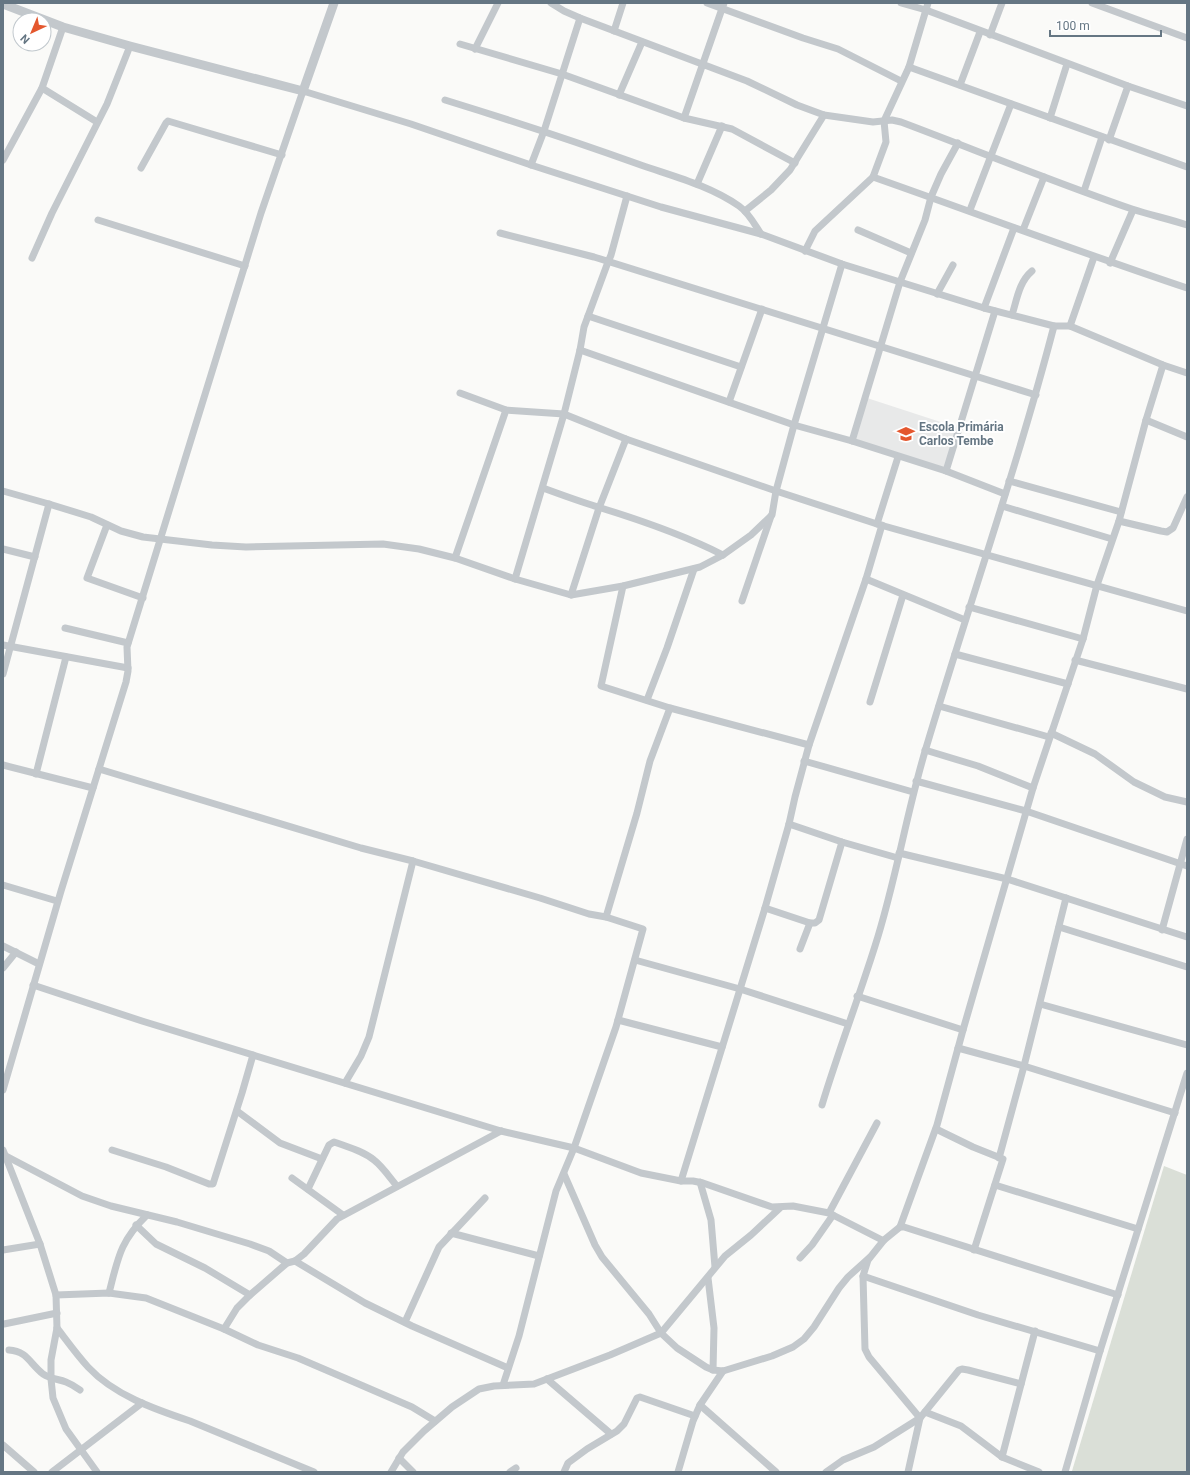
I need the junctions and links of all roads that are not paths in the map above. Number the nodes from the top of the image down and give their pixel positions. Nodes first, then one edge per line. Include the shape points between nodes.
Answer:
1 (334, 3) edge
2 (498, 3) edge
3 (551, 3) edge
4 (623, 3) edge
5 (707, 3) edge
6 (901, 3) edge
7 (1002, 3) edge
8 (1092, 3) edge
9 (3, 4) edge
10 (723, 6) edge
11 (927, 7) edge
12 (580, 18) junction
13 (63, 27) junction
14 (614, 31) junction
15 (980, 32) junction
16 (990, 35) junction
17 (1187, 38) edge
18 (642, 42) junction
19 (460, 44) dead end
20 (130, 46) junction
21 (475, 49) junction
22 (702, 64) junction
23 (1067, 64) junction
24 (908, 67) junction
25 (562, 74) junction
26 (901, 81) junction
27 (960, 85) junction
28 (1128, 86) junction
29 (42, 88) junction
30 (303, 91) junction
31 (619, 95) junction
32 (445, 100) dead end
33 (1011, 104) junction
34 (1187, 106) edge
35 (824, 115) junction
36 (684, 118) junction
37 (1050, 118) junction
38 (884, 121) junction
39 (97, 122) junction
40 (722, 126) junction
41 (544, 131) junction
42 (1105, 138) junction
43 (958, 143) junction
44 (282, 155) junction
45 (991, 157) junction
46 (3, 160) edge
47 (794, 163) junction
48 (531, 165) junction
49 (141, 168) dead end
50 (1187, 168) edge
51 (873, 177) junction
52 (1044, 177) junction
53 (697, 184) junction
54 (1084, 191) junction
55 (627, 196) junction
56 (931, 197) junction
57 (970, 210) junction
58 (1133, 210) junction
59 (745, 211) junction
60 (98, 220) dead end
61 (1186, 223) edge
62 (1014, 228) junction
63 (858, 230) dead end
64 (1023, 230) junction
65 (500, 233) dead end
66 (761, 234) junction
67 (805, 251) junction
68 (911, 253) junction
69 (1094, 257) junction
70 (32, 258) dead end
71 (608, 262) junction
72 (1110, 263) junction
73 (842, 264) junction
74 (953, 265) dead end
75 (245, 266) junction
76 (1032, 271) dead end
77 (900, 282) junction
78 (1187, 288) edge
79 (937, 294) junction
80 (984, 308) junction
81 (762, 309) junction
82 (995, 311) junction
83 (1012, 315) junction
84 (588, 316) junction
85 (1054, 326) junction
86 (1070, 326) junction
87 (822, 328) junction
88 (881, 346) junction
89 (580, 350) junction
90 (1163, 365) junction
91 (742, 367) junction
92 (1187, 373) edge
93 (976, 375) junction
94 (460, 393) dead end
95 (1036, 395) junction
96 (730, 402) junction
97 (506, 410) junction
98 (564, 414) junction
99 (1146, 420) junction
100 (794, 425) junction
101 (1187, 437) edge
102 (626, 439) junction
103 (852, 441) junction
104 (898, 456) junction
105 (946, 471) junction
106 (1009, 481) junction
107 (543, 488) junction
108 (3, 491) edge
109 (776, 491) junction
110 (1006, 494) junction
111 (1186, 501) edge
112 (49, 504) junction
113 (1002, 506) junction
114 (599, 508) junction
115 (1121, 512) junction
116 (772, 515) junction
117 (1119, 521) junction
118 (880, 524) junction
119 (107, 525) junction
120 (1112, 538) junction
121 (160, 540) junction
122 (3, 548) edge
123 (986, 554) junction
124 (723, 555) junction
125 (35, 557) junction
126 (456, 558) junction
127 (694, 569) junction
128 (515, 579) junction
129 (866, 579) junction
130 (1097, 585) junction
131 (622, 586) junction
132 (571, 594) junction
133 (903, 595) junction
134 (143, 598) junction
135 (742, 601) dead end
136 (969, 607) junction
137 (1187, 611) edge
138 (965, 620) junction
139 (65, 628) dead end
140 (1082, 639) junction
141 (128, 643) junction
142 (3, 645) edge
143 (11, 647) junction
144 (955, 654) junction
145 (66, 658) junction
146 (1075, 660) junction
147 (128, 668) junction
148 (3, 674) edge
149 (1068, 684) junction
150 (1187, 689) edge
151 (648, 700) junction
152 (870, 702) dead end
153 (939, 706) junction
154 (670, 708) junction
155 (1050, 735) junction
156 (809, 745) junction
157 (925, 750) junction
158 (804, 761) junction
159 (3, 765) edge
160 (99, 769) junction
161 (36, 774) junction
162 (916, 782) junction
163 (93, 788) junction
164 (1033, 788) junction
165 (913, 792) junction
166 (1187, 802) edge
167 (1026, 811) junction
168 (789, 824) junction
169 (1187, 839) edge
170 (842, 842) junction
171 (899, 855) junction
172 (413, 861) junction
173 (1183, 865) edge
174 (1007, 879) junction
175 (3, 885) edge
176 (1066, 898) junction
177 (58, 901) junction
178 (765, 908) junction
179 (606, 917) junction
180 (810, 923) junction
181 (1059, 927) junction
182 (1162, 930) junction
183 (1187, 937) edge
184 (3, 946) edge
185 (800, 949) dead end
186 (16, 952) junction
187 (635, 960) junction
188 (39, 964) junction
189 (1187, 967) edge
190 (3, 968) edge
191 (33, 985) junction
192 (740, 989) junction
193 (857, 996) junction
194 (1040, 1004) junction
195 (618, 1020) junction
196 (848, 1024) junction
197 (963, 1030) junction
198 (1187, 1045) edge
199 (722, 1047) junction
200 (958, 1048) junction
201 (253, 1055) junction
202 (1024, 1066) junction
203 (1187, 1073) edge
204 (345, 1083) junction
205 (3, 1090) edge
206 (822, 1106) dead end
207 (237, 1111) junction
208 (1175, 1113) junction
209 (877, 1123) dead end
210 (936, 1129) junction
211 (501, 1131) junction
212 (574, 1148) junction
213 (112, 1150) dead end
214 (5, 1153) edge
215 (999, 1158) junction
216 (322, 1159) junction
217 (564, 1174) junction
218 (292, 1178) dead end
219 (681, 1182) junction
220 (700, 1182) junction
221 (995, 1185) junction
222 (397, 1186) junction
223 (308, 1189) junction
224 (485, 1198) dead end
225 (780, 1208) junction
226 (831, 1214) junction
227 (147, 1215) junction
228 (344, 1216) junction
229 (136, 1225) junction
230 (900, 1227) junction
231 (1138, 1229) junction
232 (451, 1233) junction
233 (884, 1240) junction
234 (40, 1244) junction
235 (3, 1250) edge
236 (974, 1250) junction
237 (539, 1256) junction
238 (800, 1258) dead end
239 (869, 1258) junction
240 (296, 1261) junction
241 (287, 1263) junction
242 (715, 1267) junction
243 (863, 1276) junction
244 (708, 1278) junction
245 (110, 1293) junction
246 (56, 1295) junction
247 (250, 1295) junction
248 (1118, 1295) junction
249 (57, 1313) junction
250 (405, 1322) junction
251 (4, 1324) edge
252 (57, 1328) junction
253 (224, 1329) junction
254 (1035, 1331) junction
255 (661, 1333) junction
256 (9, 1350) dead end
257 (1100, 1351) junction
258 (508, 1368) junction
259 (713, 1370) junction
260 (723, 1371) junction
261 (51, 1379) junction
262 (547, 1379) junction
263 (1021, 1384) junction
264 (503, 1385) junction
265 (80, 1390) dead end
266 (142, 1403) junction
267 (700, 1405) junction
268 (923, 1415) junction
269 (695, 1416) junction
270 (435, 1421) junction
271 (611, 1434) junction
272 (3, 1445) edge
273 (82, 1450) junction
274 (1002, 1457) junction
275 (399, 1458) junction
276 (34, 1472) edge
277 (52, 1472) edge
278 (97, 1472) edge
279 (314, 1472) edge
280 (391, 1472) edge
281 (413, 1472) edge
282 (564, 1472) edge
283 (678, 1472) edge
284 (776, 1472) edge
285 (826, 1472) edge
286 (908, 1472) edge
287 (1039, 1472) edge
288 (1064, 1472) edge

1 - 30 street
2 - 21 street
3 - 12 street
4 - 14 street
5 - 10 street
6 - 11 street
7 - 16 street
8 - 17 street
9 - 13 street
10 - 22 street
10 - 26 street via 803,38 838,48
11 - 15 street
11 - 24 street
12 - 14 street
12 - 25 street
13 - 20 street
13 - 29 street
14 - 18 street
15 - 16 street
15 - 27 street
16 - 23 street
18 - 22 street
18 - 31 street
19 - 21 street
20 - 30 street
20 - 39 street via 107,104
21 - 25 street
22 - 35 street
22 - 36 street
23 - 28 street
23 - 37 street
24 - 26 street
24 - 27 street
25 - 31 street
25 - 41 street
26 - 38 street
27 - 33 street
28 - 34 street
28 - 42 street
29 - 39 street
29 - 46 street
30 - 44 street
30 - 48 street
31 - 36 street
32 - 41 street
33 - 37 street
33 - 45 street
35 - 38 street via 873,122
35 - 47 street
36 - 40 street
37 - 42 street
38 - 43 street via 901,122
38 - 51 street via 886,142
39 - 70 street
40 - 47 street
40 - 53 street
41 - 48 street
41 - 53 street
42 - 50 street
42 - 54 street
43 - 45 street
43 - 56 street
44 - 49 street via 168,121
44 - 75 street
45 - 52 street
45 - 57 street
47 - 59 street via 772,190
48 - 55 street
51 - 56 street
51 - 67 street via 815,231
52 - 54 street
52 - 64 street
53 - 59 street
54 - 58 street
55 - 66 street
55 - 71 street
56 - 57 street
56 - 68 street via 925,220
57 - 62 street
58 - 61 street
58 - 72 street
59 - 66 street
60 - 75 street
62 - 64 street
62 - 80 street
63 - 68 street
64 - 69 street
65 - 71 street
66 - 67 street
67 - 73 street
68 - 77 street
69 - 72 street
69 - 86 street
71 - 81 street
71 - 84 street
72 - 78 street
73 - 77 street
73 - 87 street
74 - 79 street
75 - 121 street
76 - 83 street via 1021,284
77 - 79 street
77 - 88 street
79 - 80 street
80 - 82 street
81 - 87 street
81 - 91 street
82 - 83 street
82 - 93 street
83 - 85 street
84 - 89 street
84 - 91 street
85 - 86 street
85 - 95 street
86 - 90 street
87 - 88 street
87 - 100 street
88 - 93 street
88 - 103 street
89 - 96 street
89 - 98 street
90 - 92 street
90 - 99 street
91 - 96 street
93 - 95 street
93 - 105 street
94 - 97 street
95 - 106 street
96 - 100 street
97 - 98 street
97 - 126 street
98 - 102 street
98 - 107 street
99 - 101 street
99 - 115 street
100 - 103 street
100 - 109 street
102 - 109 street
102 - 114 street
103 - 104 street
104 - 105 street
104 - 118 street
105 - 110 street
106 - 110 street
106 - 115 street
107 - 114 street
107 - 128 street
108 - 112 street
109 - 116 street
109 - 118 street
110 - 113 street
111 - 117 street via 1173,528 1167,532
112 - 119 street
112 - 125 street
113 - 120 street
113 - 123 street
114 - 124 street via 645,522
114 - 132 street
115 - 117 street
116 - 124 street via 751,535
116 - 135 street
117 - 120 street
118 - 123 street
118 - 129 street
119 - 121 street
119 - 134 street via 87,578
120 - 130 street
121 - 126 street via 246,548 383,544
121 - 134 street
122 - 125 street
123 - 130 street
123 - 136 street
124 - 127 street
125 - 143 street
126 - 128 street
127 - 131 street
127 - 151 street
128 - 132 street
129 - 133 street
129 - 156 street
130 - 137 street
130 - 140 street
131 - 132 street
131 - 151 street via 601,686
133 - 138 street
133 - 152 street
134 - 141 street
136 - 138 street
136 - 140 street
138 - 144 street
139 - 141 street
140 - 146 street
141 - 147 street
142 - 143 street
143 - 145 street via 62,655
143 - 148 street
144 - 149 street
144 - 153 street
145 - 147 street
145 - 161 street
146 - 149 street
146 - 150 street
147 - 160 street
149 - 155 street
151 - 154 street
153 - 155 street
153 - 157 street
154 - 156 street
154 - 179 street via 650,761
155 - 164 street
155 - 166 street via 1095,754 1134,782 1165,797
156 - 158 street
157 - 162 street
157 - 164 street via 978,766
158 - 165 street
158 - 168 street
159 - 161 street
160 - 163 street
160 - 172 street via 361,848
161 - 163 street
162 - 165 street
162 - 167 street
163 - 177 street
164 - 167 street
165 - 171 street
167 - 173 street
167 - 174 street
168 - 170 street
168 - 178 street
169 - 173 street
170 - 171 street
170 - 180 street via 819,920
171 - 174 street
171 - 193 street via 875,945
172 - 179 street
172 - 204 street via 369,1037
173 - 182 street
174 - 176 street
174 - 197 street
175 - 177 street
176 - 181 street
176 - 182 street
177 - 188 street
178 - 180 street
178 - 192 street
179 - 187 street via 643,929
180 - 185 street
181 - 189 street
181 - 194 street
182 - 183 street
184 - 186 street
186 - 188 street
186 - 190 street
187 - 192 street
187 - 195 street
188 - 191 street
191 - 201 street
191 - 205 street
192 - 196 street
192 - 199 street
193 - 196 street
193 - 197 street
194 - 198 street
194 - 202 street
195 - 199 street
195 - 212 street
196 - 206 street
197 - 200 street
199 - 219 street
200 - 202 street
200 - 210 street
201 - 204 street
201 - 207 street
202 - 208 street
202 - 215 street
203 - 208 street
204 - 211 street
207 - 213 street via 213,1184
207 - 216 street via 280,1143
208 - 231 street
209 - 226 street
210 - 215 street
210 - 230 street
211 - 212 street
211 - 222 street
212 - 217 street
212 - 219 street via 641,1173
214 - 227 street via 82,1196
214 - 234 street
215 - 221 street via 1003,1159
216 - 222 street via 329,1145 334,1142 374,1160
216 - 223 street
217 - 237 street via 553,1201
217 - 255 street via 602,1257 649,1314
218 - 223 street
219 - 220 street
220 - 225 street
220 - 242 street via 711,1220
221 - 231 street
221 - 236 street
222 - 228 street
223 - 228 street
224 - 232 street
225 - 226 street via 794,1206
225 - 242 street
226 - 233 street
226 - 238 street via 812,1245
227 - 229 street
227 - 241 street via 250,1244 269,1251
228 - 240 street via 328,1227
229 - 245 street via 122,1246
229 - 247 street via 156,1244 205,1268
230 - 233 street
230 - 236 street
231 - 248 street
232 - 237 street
232 - 250 street via 439,1247
233 - 239 street
234 - 235 street
234 - 246 street
236 - 248 street
237 - 258 street via 519,1336
239 - 243 street
239 - 260 street via 839,1288 804,1339 772,1356
240 - 241 street
240 - 250 street via 365,1303
241 - 247 street
242 - 244 street
243 - 254 street via 978,1315
243 - 268 street via 865,1349 869,1357
244 - 255 street
244 - 259 street via 714,1328
245 - 246 street
245 - 253 street via 146,1298
246 - 249 street
247 - 253 street via 237,1308
248 - 257 street
249 - 251 street
249 - 252 street
250 - 258 street
252 - 261 street via 51,1360
252 - 266 street via 88,1367 101,1379 119,1392
253 - 270 street via 406,1404
254 - 257 street
254 - 263 street
255 - 259 street via 677,1348
255 - 262 street
256 - 261 street via 22,1353
257 - 288 street
258 - 264 street
259 - 260 street
260 - 267 street
261 - 265 street via 66,1382
261 - 273 street via 58,1412 66,1429
262 - 264 street via 534,1384
262 - 271 street
263 - 268 street via 962,1369
263 - 274 street
264 - 270 street via 479,1389
266 - 273 street
266 - 279 street
267 - 269 street
267 - 284 street
268 - 274 street via 960,1426
268 - 285 street via 874,1447 843,1460
268 - 286 street
269 - 271 street via 640,1396 624,1424
269 - 283 street
270 - 275 street
271 - 282 street via 568,1464
272 - 276 street
273 - 277 street
273 - 278 street
274 - 287 street
275 - 280 street
275 - 281 street

